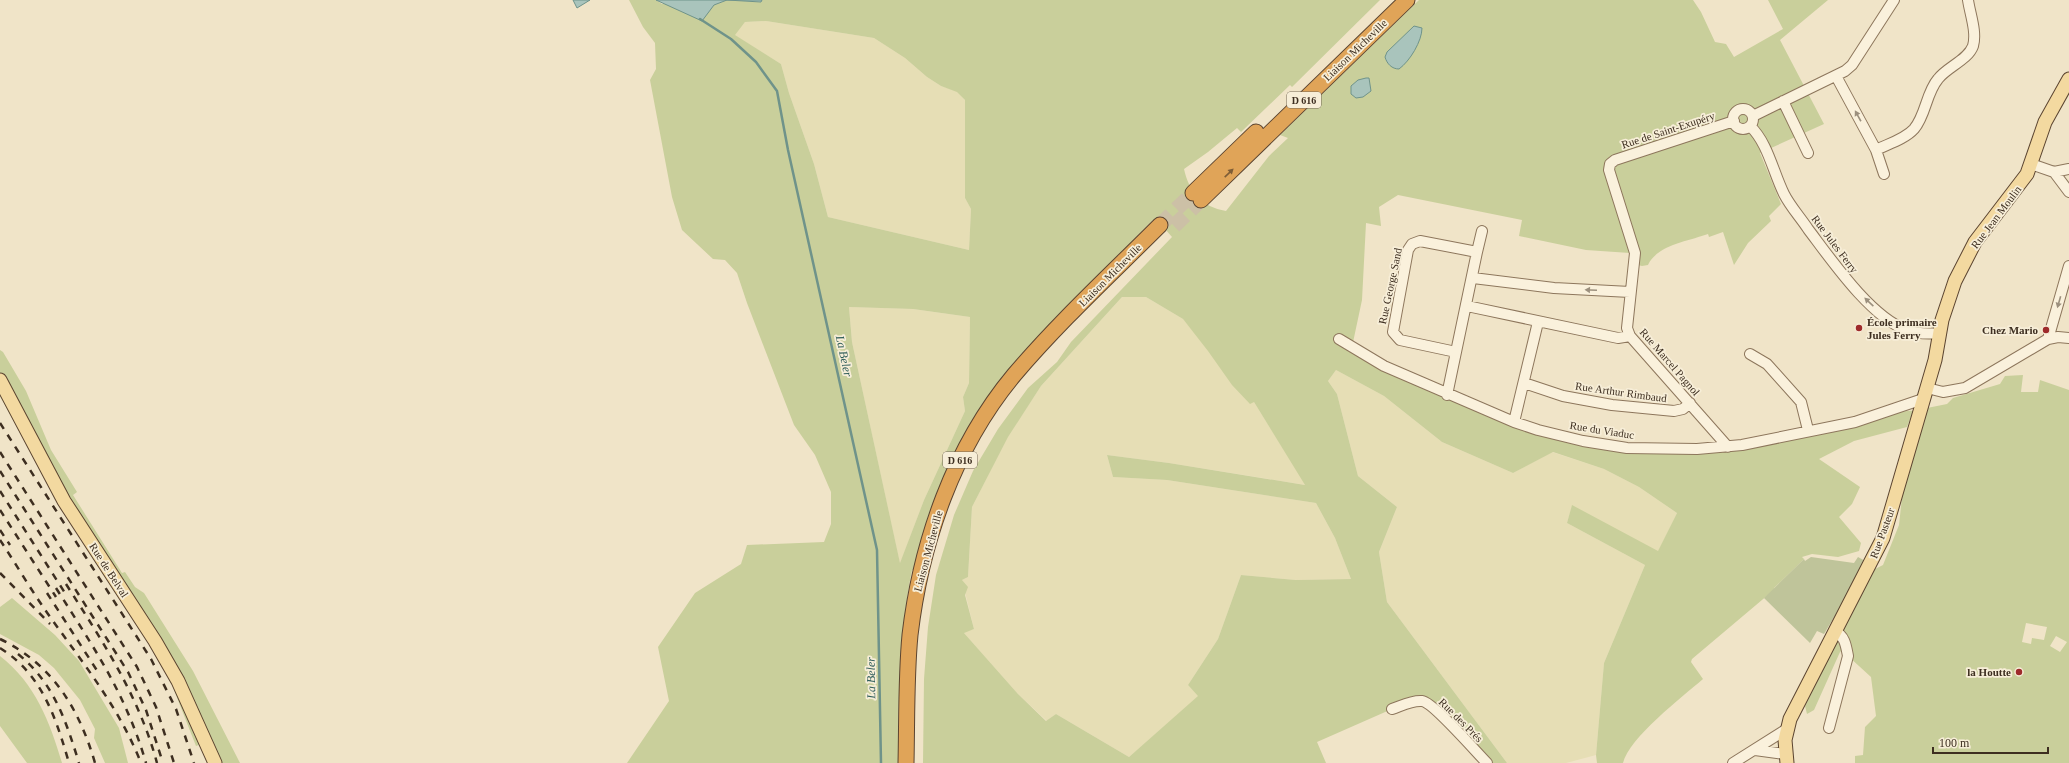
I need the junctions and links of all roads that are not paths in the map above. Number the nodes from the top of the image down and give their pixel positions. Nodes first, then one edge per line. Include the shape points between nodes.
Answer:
1 (1392, 0) edge
2 (1407, 0) edge
3 (1894, 0) edge
4 (1968, 0) edge
5 (1836, 76) junction
6 (2069, 78) edge
7 (1783, 101) junction
8 (1734, 121) junction
9 (1752, 121) junction
10 (1876, 150) junction
11 (1808, 153) dead end
12 (1610, 164) joint
13 (2031, 164) junction
14 (2069, 169) edge
15 (2054, 172) junction
16 (1884, 174) dead end
17 (2069, 192) edge
18 (1482, 231) dead end
19 (1478, 252) junction
20 (2069, 266) edge
21 (1473, 278) junction
22 (1630, 292) junction
23 (1467, 306) junction
24 (1538, 322) junction
25 (1940, 333) junction
26 (1630, 336) junction
27 (2069, 338) edge
28 (1339, 339) dead end
29 (2048, 339) junction
30 (1456, 352) junction
31 (1750, 354) dead end
32 (0, 380) edge
33 (1524, 383) junction
34 (1925, 393) junction
35 (1447, 395) junction
36 (1690, 403) junction
37 (1514, 422) junction
38 (1913, 429) joint
39 (1808, 430) junction
40 (1728, 447) junction
41 (1835, 631) junction
42 (1392, 709) dead end
43 (1829, 728) dead end
44 (1787, 729) junction
45 (1755, 750) junction
46 (1786, 758) edge
47 (215, 763) edge
48 (906, 763) edge
49 (915, 763) edge
50 (1487, 763) edge
51 (1733, 763) edge

1 -> 2 highway, Liaison Micheville / D 616 via 1197,197
3 - 5 street via 1852,65
4 - 10 street via 1975,38 1973,47 1937,80 1914,129 1906,136
5 - 7 street
10 -> 5 street
6 - 13 main road, Rue Jean Moulin via 2045,122
7 - 9 street
7 - 11 street
8 - 9 street via 1741,128
8 - 9 street via 1735,114 1741,110 1748,111
8 - 12 street, Rue de Saint-Exupéry via 1615,160
25 -> 9 street, Rue Jules Ferry via 1926,334 1907,330 1883,316 1837,269 1788,200
10 - 16 street
12 - 22 street, Rue Marcel Pagnol via 1609,170 1635,253
13 - 15 street
13 - 25 main road, Rue Jean Moulin via 2022,182 1984,229 1965,260 1955,281
14 - 15 street
15 - 17 street
18 - 19 street
19 - 21 street
19 - 30 street, Rue George Sand via 1420,241 1412,244 1408,250 1393,332 1400,340
20 -> 29 street
22 -> 21 street via 1554,288
21 - 23 street
22 - 26 street, Rue Marcel Pagnol via 1627,328
23 - 24 street
23 - 30 street
24 - 26 street via 1618,338
24 - 33 street
25 - 34 main road, Rue Jean Moulin
26 - 36 street, Rue Marcel Pagnol
27 - 29 street
28 - 35 street, Rue du Viaduc via 1384,366
29 - 34 street via 1965,388
30 - 35 street
31 - 39 street via 1767,364 1801,402
32 - 47 main road, Rue de Belval via 54,482 178,681
33 - 36 street, Rue Arthur Rimbaud via 1563,396 1612,405 1674,411 1683,409
33 - 37 street
34 - 38 main road, Rue Jean Moulin
34 - 39 street, Rue du Viaduc via 1856,422
35 - 37 street, Rue du Viaduc
36 - 40 street, Rue Marcel Pagnol
37 - 40 street, Rue du Viaduc via 1583,441 1628,448
38 - 41 main road, Rue Pasteur via 1883,538
39 - 40 street, Rue du Viaduc
41 - 43 street via 1841,634 1848,656
41 - 44 main road, Rue Pasteur
42 - 50 street, Rue des Prés via 1424,701 1434,708
44 - 45 street
44 - 46 main road, Rue Pasteur
45 - 46 street
45 - 51 street
48 - 49 highway, Liaison Micheville / D 616 via 908,672 914,604 929,538 958,464 983,418 1014,376 1058,327 1164,228 1021,382 991,424 967,468 947,514 929,574 920,636

